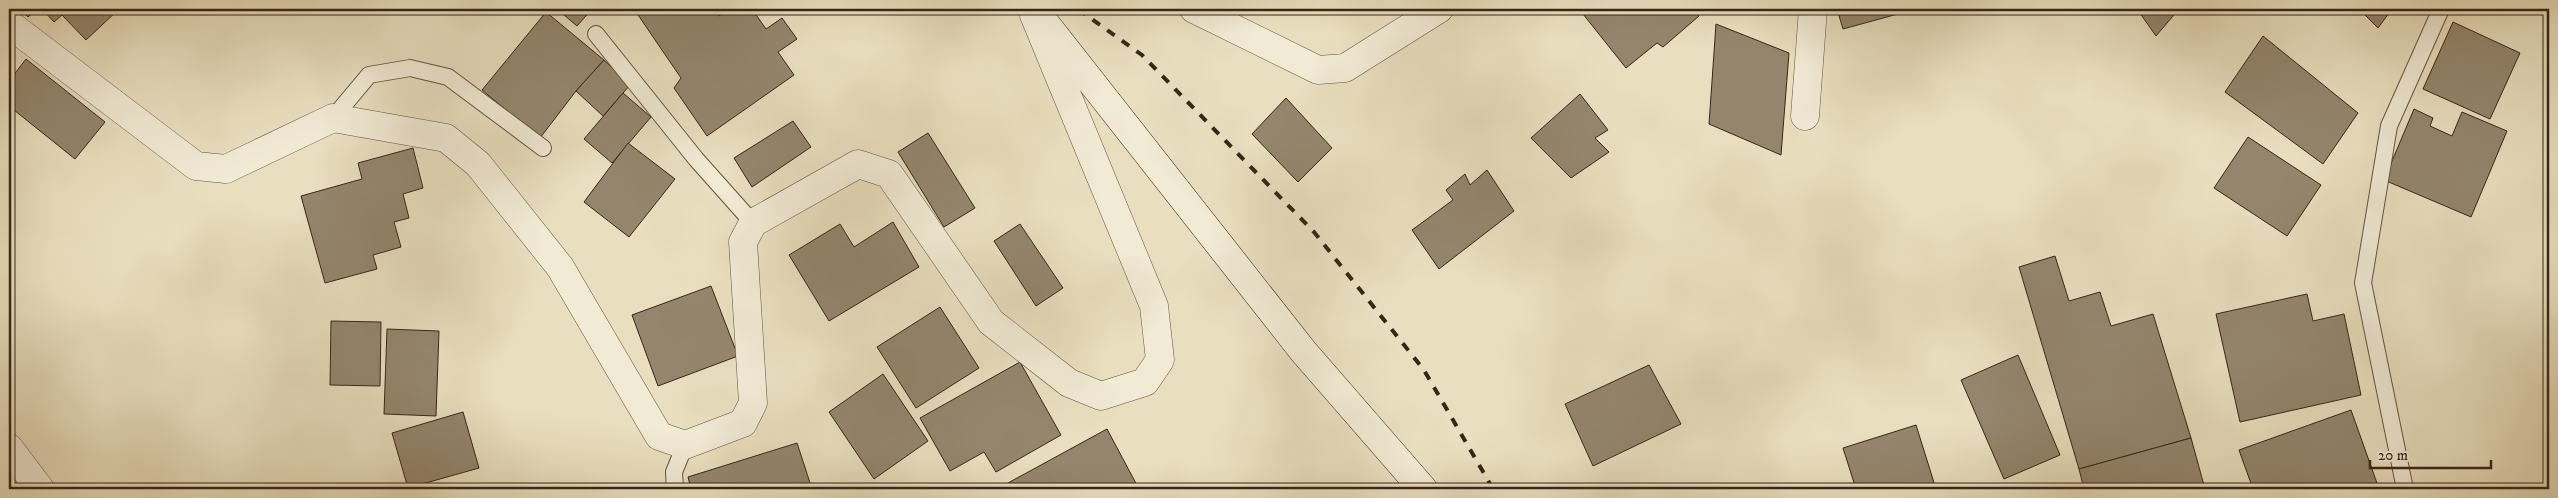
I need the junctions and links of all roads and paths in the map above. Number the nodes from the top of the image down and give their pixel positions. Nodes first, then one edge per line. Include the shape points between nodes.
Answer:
1 (1033, 9) edge
2 (1194, 9) edge
3 (1440, 9) edge
4 (1813, 9) edge
5 (2441, 9) edge
6 (9, 24) edge
7 (596, 34) dead end
8 (1805, 116) dead end
9 (333, 118) junction
10 (543, 148) dead end
11 (753, 224) junction
12 (685, 446) junction
13 (9, 448) edge
14 (40, 489) edge
15 (675, 489) edge
16 (1423, 489) edge
17 (2406, 489) edge

1 - 11 street via 1154,306 1160,360 1145,382 1101,396 1069,383 991,322 889,174 858,164
1 - 16 street via 1303,351
2 - 3 street via 1318,70 1345,68
4 - 8 street
5 - 17 lane via 2389,126 2363,283
6 - 9 street via 196,166 226,169
7 - 11 lane via 696,159
9 - 10 lane via 369,76 410,68 448,77
9 - 12 street via 446,138 478,164 560,267 659,436
11 - 12 street via 743,242 753,403 743,422
12 - 15 lane via 674,472
13 - 14 street

